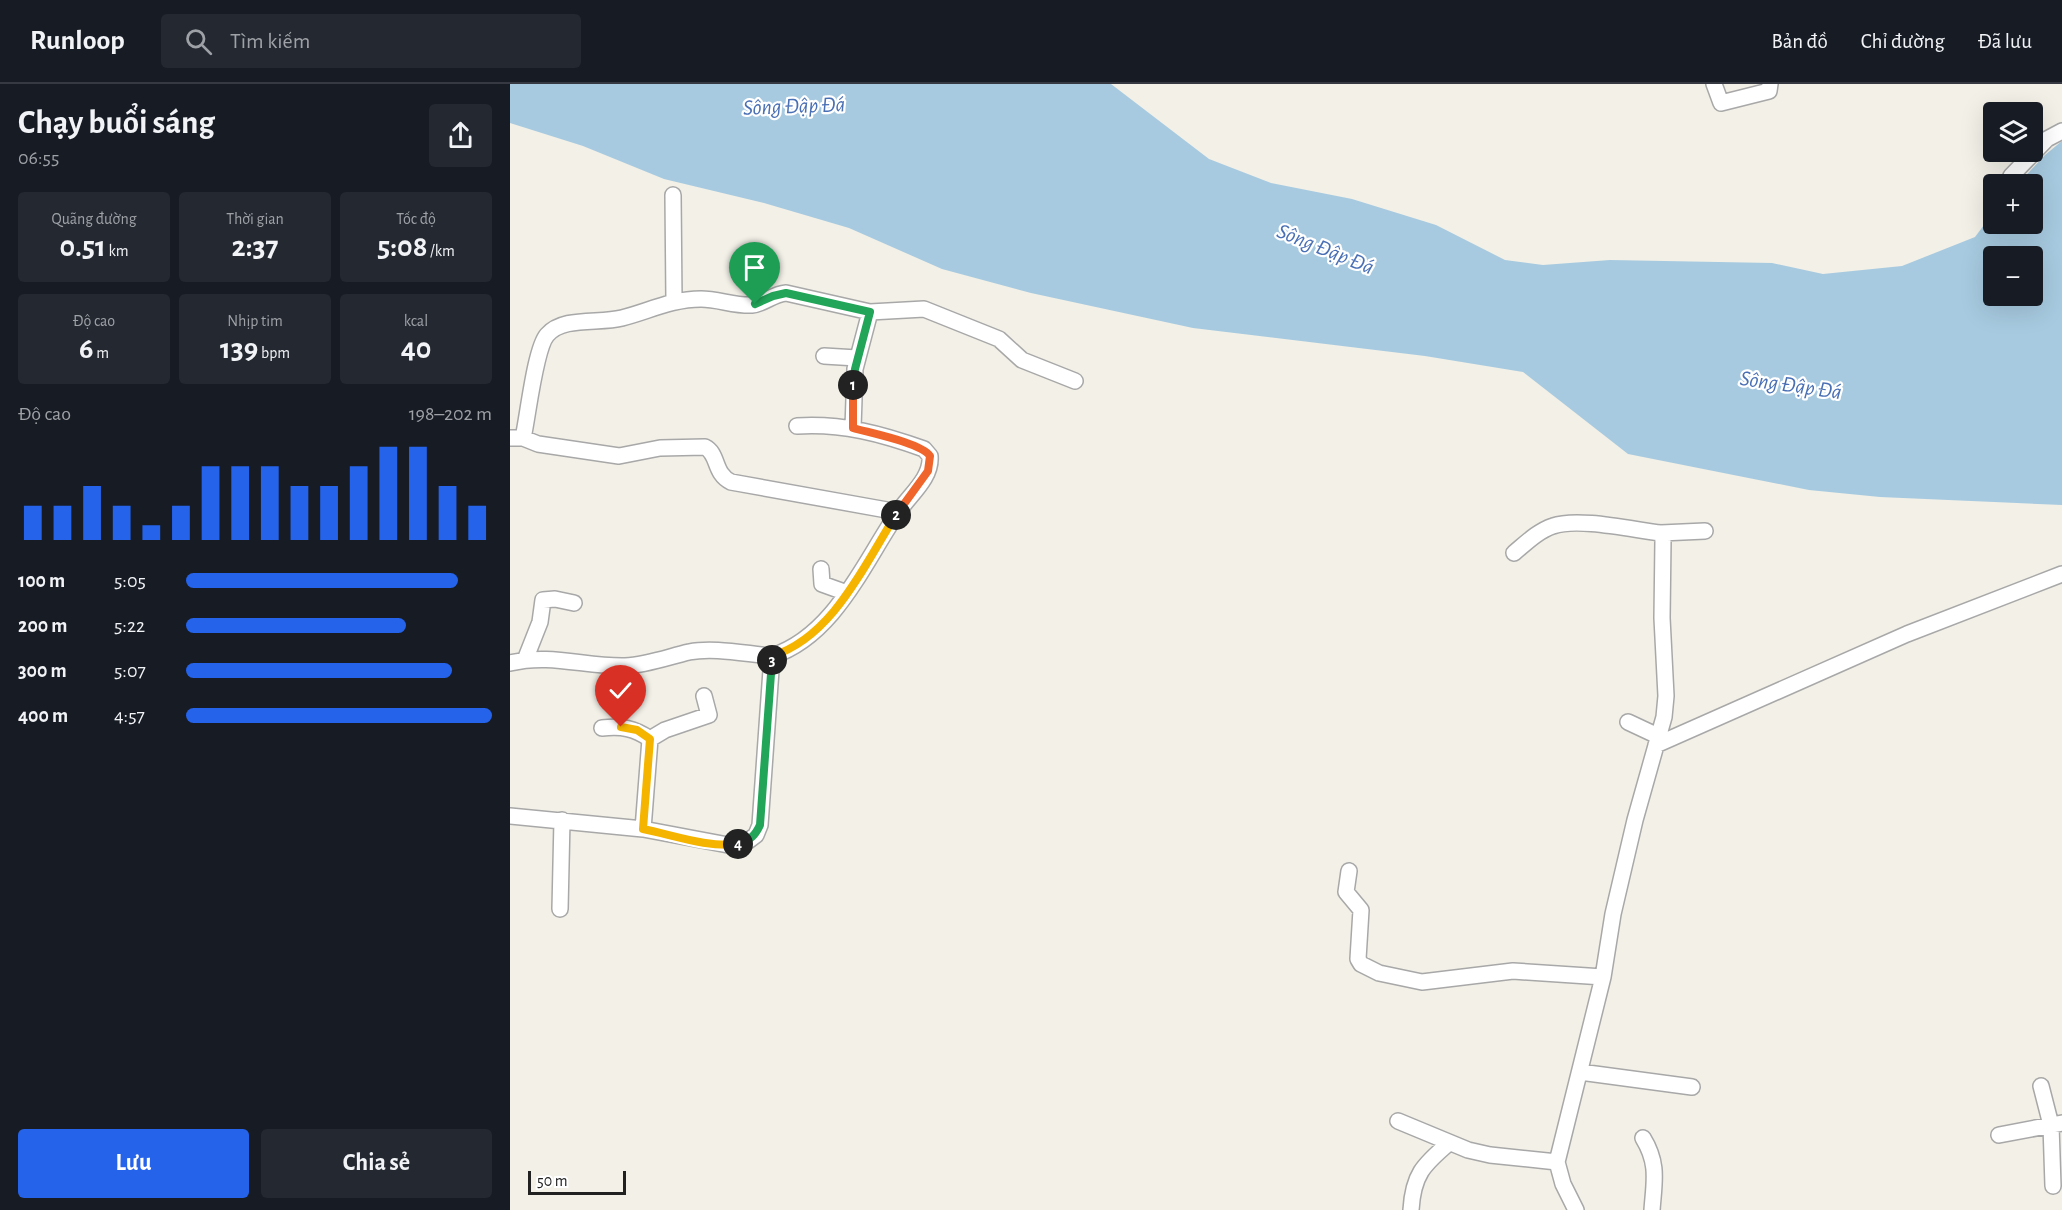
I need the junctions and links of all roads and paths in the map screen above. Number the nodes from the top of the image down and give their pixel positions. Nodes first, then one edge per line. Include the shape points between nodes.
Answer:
1 (1714, 84) edge
2 (1770, 84) edge
3 (2062, 131) edge
4 (2013, 174) edge
5 (673, 195) dead end
6 (674, 301) junction
7 (870, 312) junction
8 (824, 356) dead end
9 (857, 358) junction
10 (1075, 381) dead end
11 (797, 426) dead end
12 (853, 428) junction
13 (517, 438) edge
14 (898, 512) junction
15 (1705, 531) dead end
16 (1661, 533) junction
17 (1514, 553) dead end
18 (821, 569) dead end
19 (2062, 574) edge
20 (847, 592) junction
21 (574, 603) dead end
22 (772, 656) junction
23 (518, 661) edge
24 (704, 696) dead end
25 (1628, 722) dead end
26 (602, 728) dead end
27 (650, 739) junction
28 (1658, 741) junction
29 (510, 816) edge
30 (562, 820) junction
31 (643, 829) junction
32 (1349, 871) dead end
33 (560, 909) dead end
34 (1603, 977) junction
35 (1580, 1072) junction
36 (2042, 1086) dead end
37 (1692, 1087) dead end
38 (1398, 1121) dead end
39 (2057, 1124) edge
40 (1999, 1135) dead end
41 (1643, 1138) dead end
42 (1449, 1143) junction
43 (1557, 1162) junction
44 (2053, 1186) dead end
45 (1411, 1210) edge
46 (1576, 1210) edge
47 (1652, 1210) edge

1 - 2 street via 1721,103 1769,91
3 - 4 street via 2047,140
5 - 6 street
6 - 7 street via 703,298 755,304 786,293
6 - 13 street via 607,321 568,325 548,334 540,350
7 - 9 street
7 - 10 street via 917,308 938,313 999,339 1022,360
8 - 9 street
9 - 12 street
11 - 12 street via 832,424
12 - 14 street via 924,449 930,456 928,471
13 - 14 street via 619,456 660,447 705,447 710,449 720,475 731,482
14 - 20 street
15 - 16 street
16 - 17 street via 1561,524 1546,529
16 - 28 street via 1666,696
18 - 20 street via 822,584
19 - 28 street via 1906,634
20 - 22 street via 803,641
21 - 23 street via 543,600 540,622
22 - 23 street via 699,651 630,666 565,659
22 - 31 street via 760,825 756,835 728,845
24 - 27 street via 710,715
25 - 28 street
26 - 27 street via 626,727
27 - 31 street
28 - 34 street via 1613,914
29 - 30 street
30 - 31 street
30 - 33 street
32 - 34 street via 1346,892 1361,910 1358,959 1379,973 1422,982 1513,970
34 - 35 street
35 - 37 street
35 - 43 street
36 - 39 street
38 - 42 street
39 - 40 street
39 - 44 street
41 - 47 street via 1654,1161
42 - 43 street via 1490,1155
42 - 45 street via 1421,1169 1414,1182
43 - 46 street

